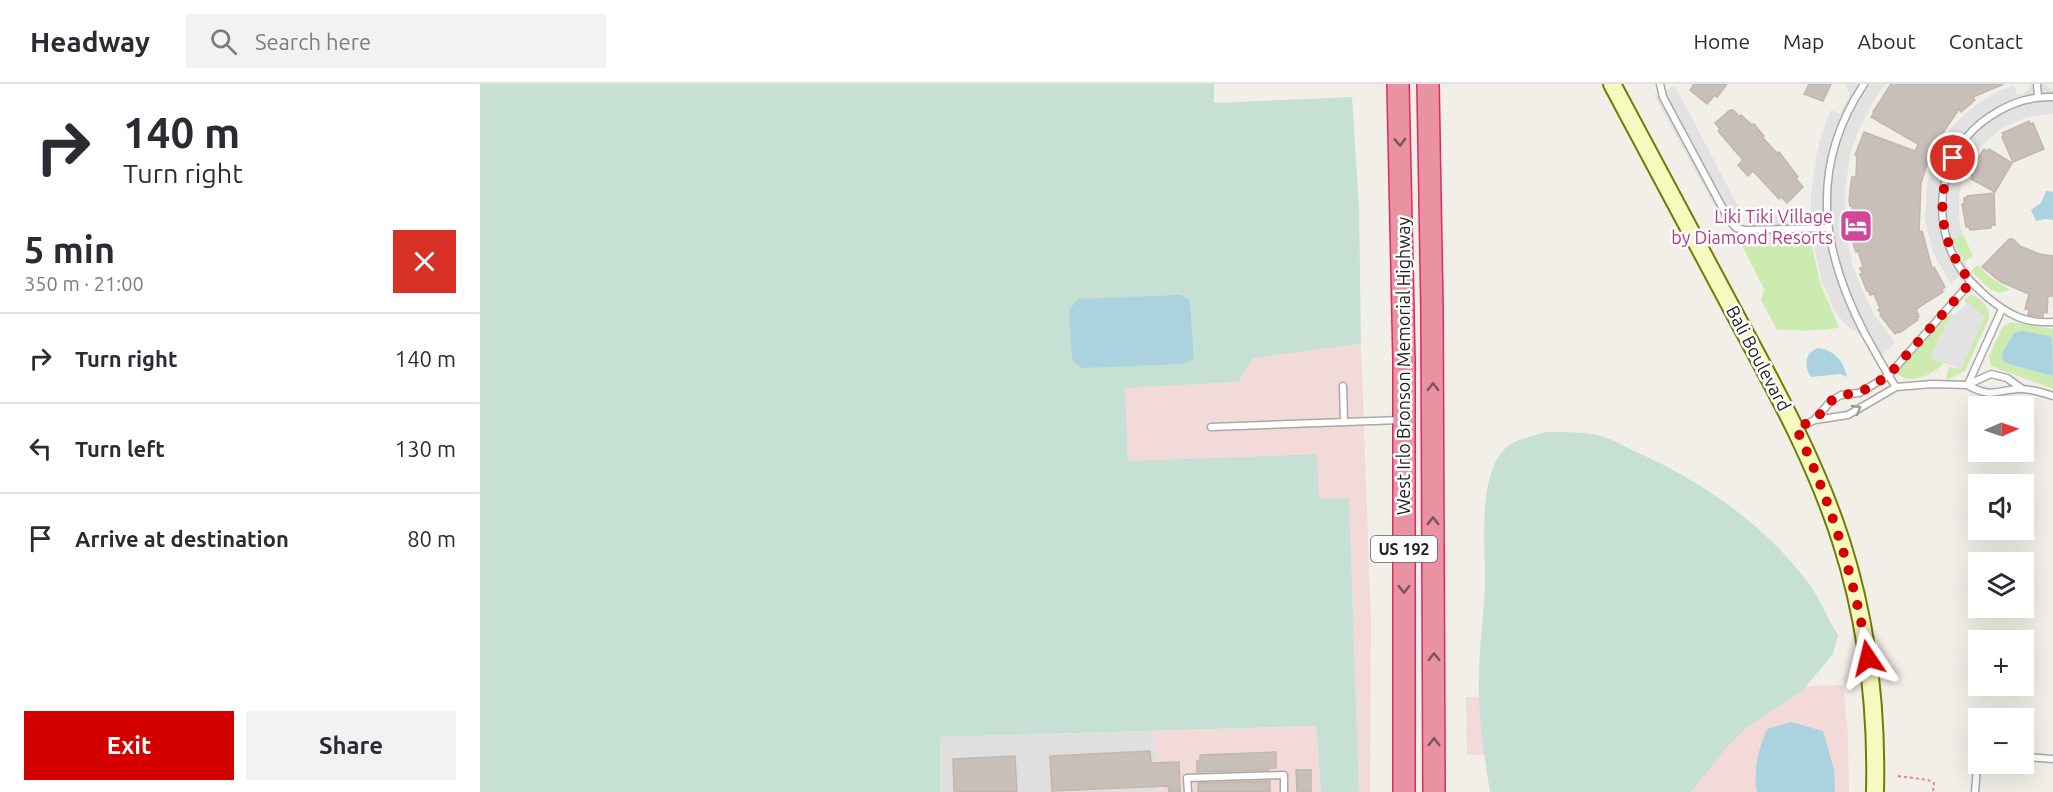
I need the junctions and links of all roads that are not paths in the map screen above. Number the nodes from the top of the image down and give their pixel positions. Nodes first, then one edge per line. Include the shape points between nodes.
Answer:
1 (1398, 84) edge
2 (1428, 84) edge
3 (1612, 84) edge
4 (1660, 84) edge
5 (1864, 84) edge
6 (2037, 84) edge
7 (2038, 97) junction
8 (2053, 97) edge
9 (1828, 228) junction
10 (1971, 282) junction
11 (2002, 309) junction
12 (2053, 322) edge
13 (1404, 362) junction
14 (1888, 376) junction
15 (1967, 385) junction
16 (1342, 386) dead end
17 (1896, 387) junction
18 (2021, 388) junction
19 (2053, 396) edge
20 (1433, 419) junction
21 (1404, 420) junction
22 (1815, 420) junction
23 (1344, 421) junction
24 (1211, 428) dead end
25 (1796, 428) junction
26 (1433, 488) junction
27 (2034, 758) edge
28 (2053, 759) edge
29 (1976, 774) edge
30 (1188, 792) edge
31 (1284, 792) edge
32 (1404, 792) edge
33 (1434, 792) edge
34 (1875, 792) edge
35 (1975, 792) edge

1 -> 13 highway, West Irlo Bronson Memorial Highway / US 192
20 -> 2 highway, West Irlo Bronson Memorial Highway / US 192
3 - 25 street, Bali Boulevard
4 - 9 lane via 1663,97 1736,228
5 - 9 lane via 1842,125 1834,152 1828,179
6 - 7 lane
7 - 8 lane
7 - 10 lane via 2010,105 1984,120 1967,136 1948,170 1941,206 1944,232 1957,263
9 - 14 lane via 1844,290
10 - 11 lane
10 - 14 lane
11 - 12 lane via 2018,318
11 - 15 lane
13 - 20 highway via 1415,400
13 - 21 highway, West Irlo Bronson Memorial Highway / US 192
14 - 17 lane
14 - 22 lane via 1859,393 1841,395 1831,401
15 - 17 lane
15 - 18 lane via 1995,394
15 - 18 lane via 1991,374 2007,378
16 - 23 lane
22 -> 17 lane via 1848,415
18 - 19 lane
20 - 26 highway, West Irlo Bronson Memorial Highway / US 192
21 - 23 lane
21 - 26 highway via 1421,441
21 -> 32 highway, West Irlo Bronson Memorial Highway / US 192
22 - 25 lane
23 - 24 lane
25 - 34 street, Bali Boulevard via 1842,543 1861,619 1874,720
33 -> 26 highway, West Irlo Bronson Memorial Highway / US 192
27 - 28 lane
29 - 35 lane
30 - 31 lane via 1187,778 1284,775

